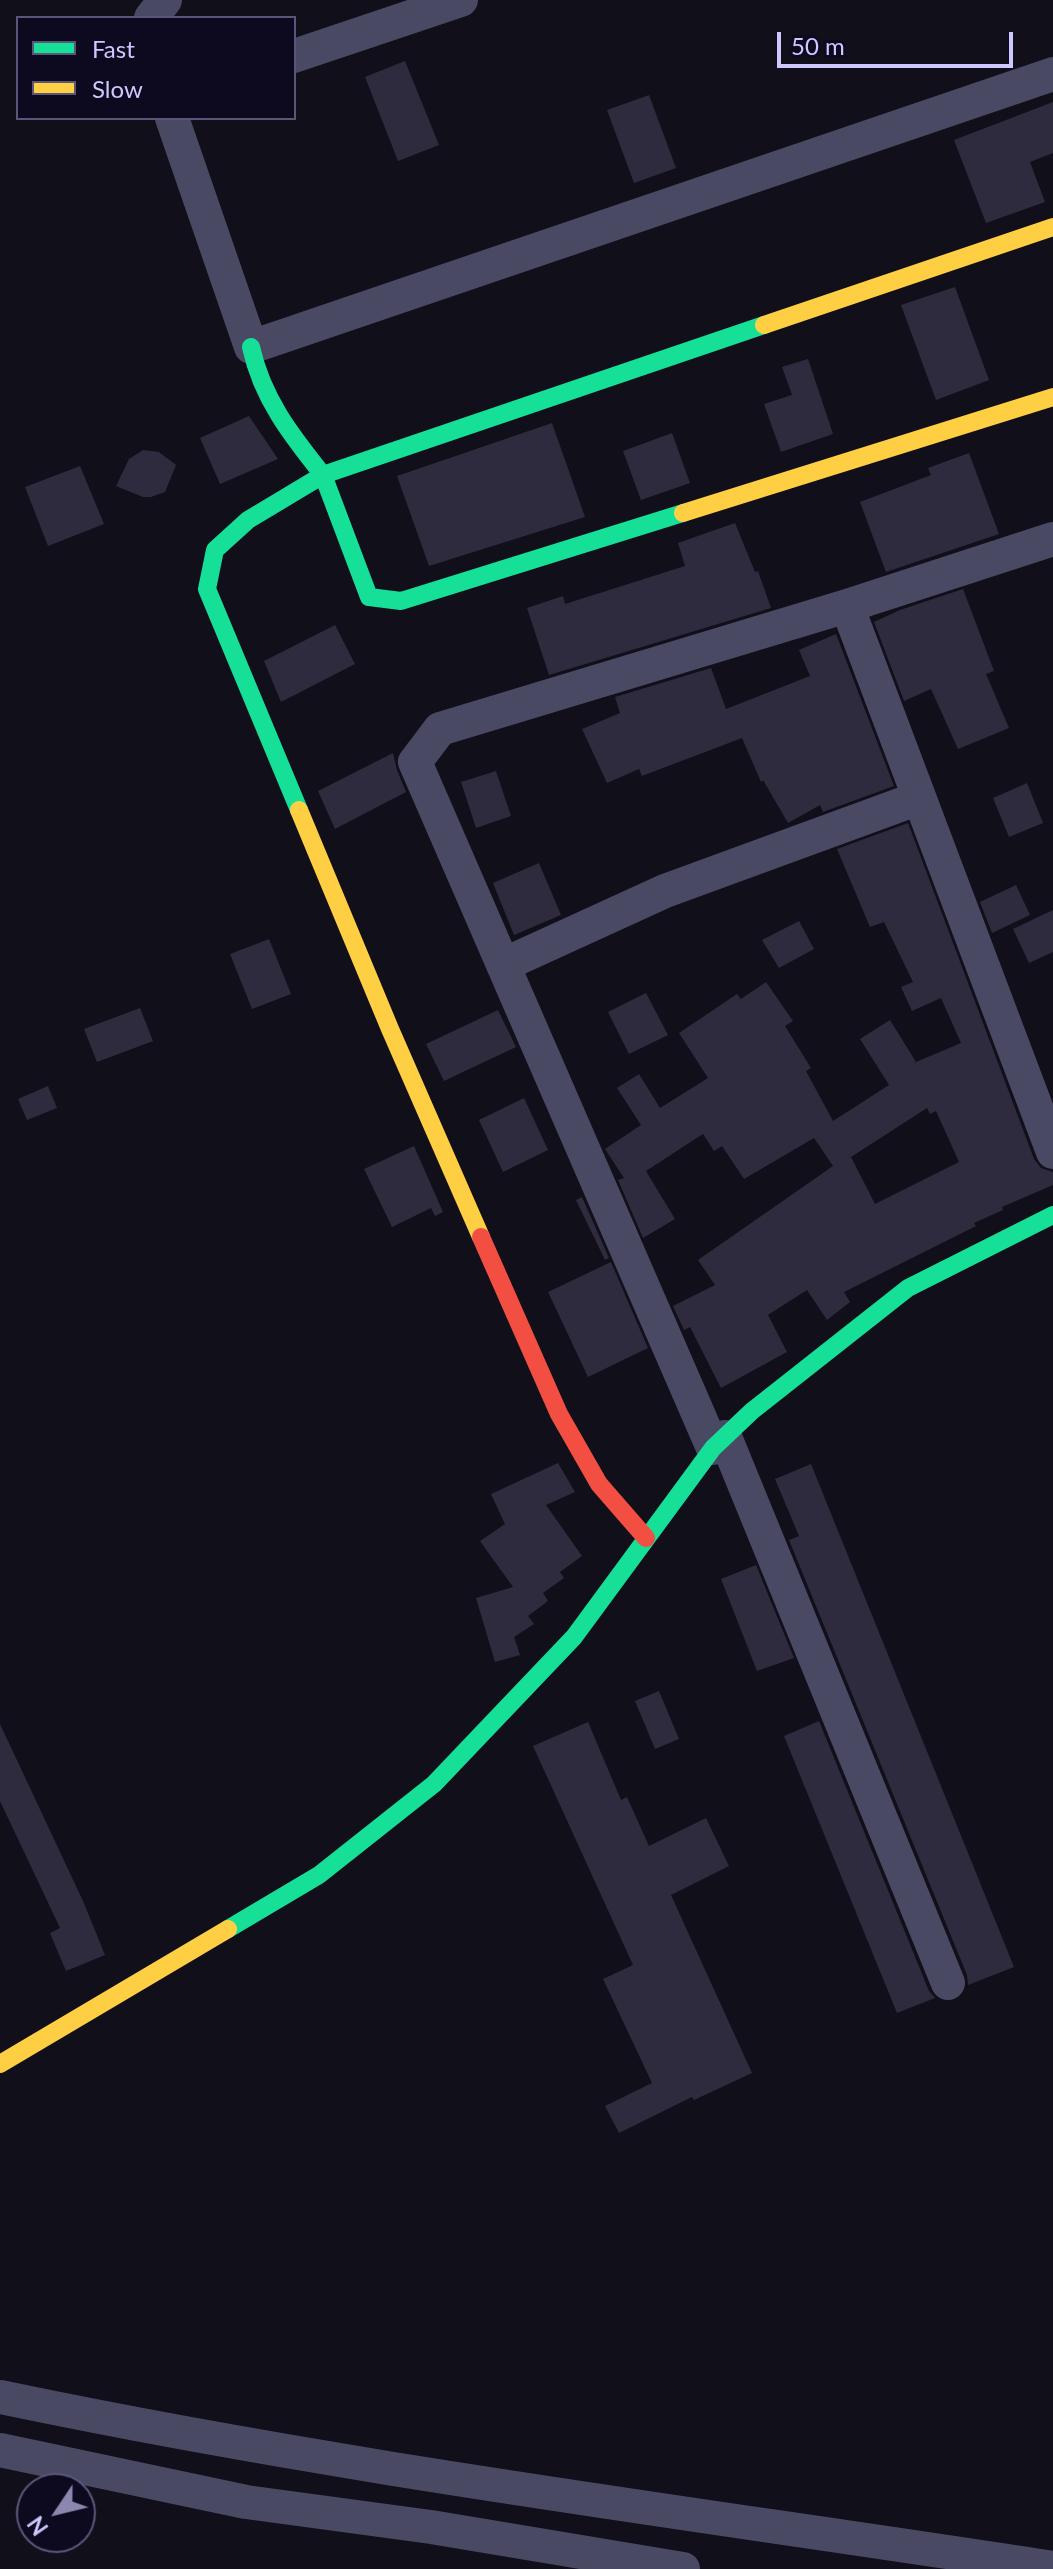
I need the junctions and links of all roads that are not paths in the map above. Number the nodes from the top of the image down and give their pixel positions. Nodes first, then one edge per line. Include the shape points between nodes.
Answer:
1 (165, 0) edge
2 (461, 0) edge
3 (153, 16) edge
4 (296, 55) edge
5 (1053, 74) edge
6 (173, 120) edge
7 (1053, 227) edge
8 (251, 347) junction
9 (1053, 397) edge
10 (323, 475) junction
11 (1053, 539) edge
12 (847, 606) junction
13 (919, 798) junction
14 (503, 965) junction
15 (1053, 1152) edge
16 (1053, 1215) edge
17 (719, 1443) junction
18 (646, 1538) junction
19 (948, 1983) dead end
20 (0, 2064) edge
21 (0, 2397) edge
22 (0, 2450) edge
23 (1053, 2568) edge
24 (683, 2569) edge

1 - 3 street
2 - 4 street
5 - 8 street
6 - 8 street
7 - 10 street
8 - 10 street via 256,375 284,427
9 - 10 street via 401,601 369,597
10 - 18 street via 248,520 215,550 207,589 390,1029 559,1414 599,1484
11 - 12 street
12 - 13 street
12 - 14 street via 440,729 415,762
13 - 14 street via 665,891
13 - 15 street
14 - 17 street
16 - 17 street via 908,1288
17 - 18 street
17 - 19 street
18 - 20 street via 574,1637 434,1784 319,1875
21 - 23 street via 433,2476
22 - 24 street via 246,2502

